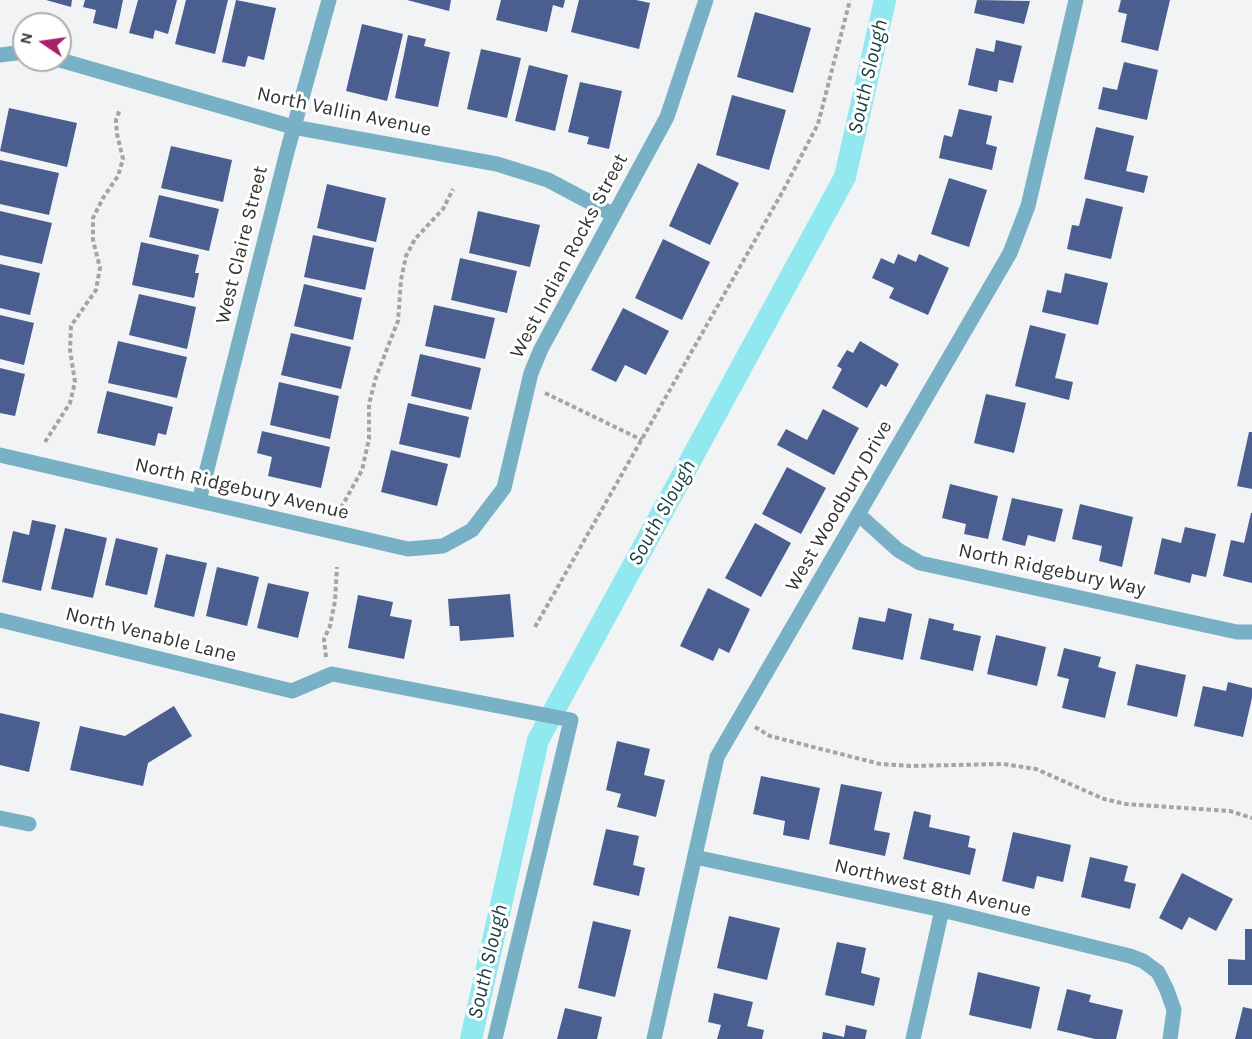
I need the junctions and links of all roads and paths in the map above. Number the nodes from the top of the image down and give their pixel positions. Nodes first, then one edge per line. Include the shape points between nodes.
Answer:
1 (329, 0) edge
2 (706, 0) edge
3 (850, 0) edge
4 (1076, 0) edge
5 (72, 63) edge
6 (120, 109) dead end
7 (293, 127) junction
8 (453, 189) dead end
9 (614, 215) junction
10 (528, 386) junction
11 (642, 440) junction
12 (45, 442) dead end
13 (0, 455) edge
14 (199, 501) junction
15 (341, 508) dead end
16 (858, 514) junction
17 (472, 530) joint
18 (337, 567) dead end
19 (0, 620) edge
20 (535, 627) dead end
21 (1252, 632) edge
22 (327, 659) dead end
23 (739, 717) junction
24 (0, 818) edge
25 (1252, 818) edge
26 (29, 824) dead end
27 (695, 857) junction
28 (942, 910) junction
29 (495, 1039) edge
30 (654, 1039) edge
31 (913, 1039) edge
32 (1170, 1039) edge

1 - 7 street, West Claire Street
2 - 9 street, West Indian Rocks Street via 667,117
3 - 11 path via 818,124
4 - 16 street, West Woodbury Drive via 1020,230 998,276
5 - 7 street, North Vallin Avenue
6 - 12 path via 116,120 123,159 118,176 93,218 93,240 100,268 96,290 71,326 75,382 70,403
7 - 9 street, North Vallin Avenue via 497,164 548,180
7 - 14 street, West Claire Street
8 - 15 path via 443,209 415,239 406,256 398,321 369,404 369,439 362,471
9 - 10 street, West Indian Rocks Street via 541,349
10 - 11 path
10 - 17 street, West Indian Rocks Street via 504,488
11 - 20 path
13 - 14 street, North Ridgebury Avenue
14 - 17 street, North Ridgebury Avenue via 408,549 443,546
16 - 21 street, North Ridgebury Way via 898,550 920,563 1237,632
16 - 23 street, West Woodbury Drive
18 - 22 path via 335,601 324,639
19 - 29 street, North Venable Lane via 292,691 332,674 571,720
23 - 25 path via 770,736 880,764 1003,764 1036,769 1104,799 1126,804 1230,811
23 - 27 street, West Woodbury Drive via 717,757
24 - 26 street
27 - 28 street, Northwest 8th Avenue
27 - 30 street, West Woodbury Drive
28 - 31 street
28 - 32 street, Northwest 8th Avenue via 1143,962 1158,972 1167,990 1173,1010

